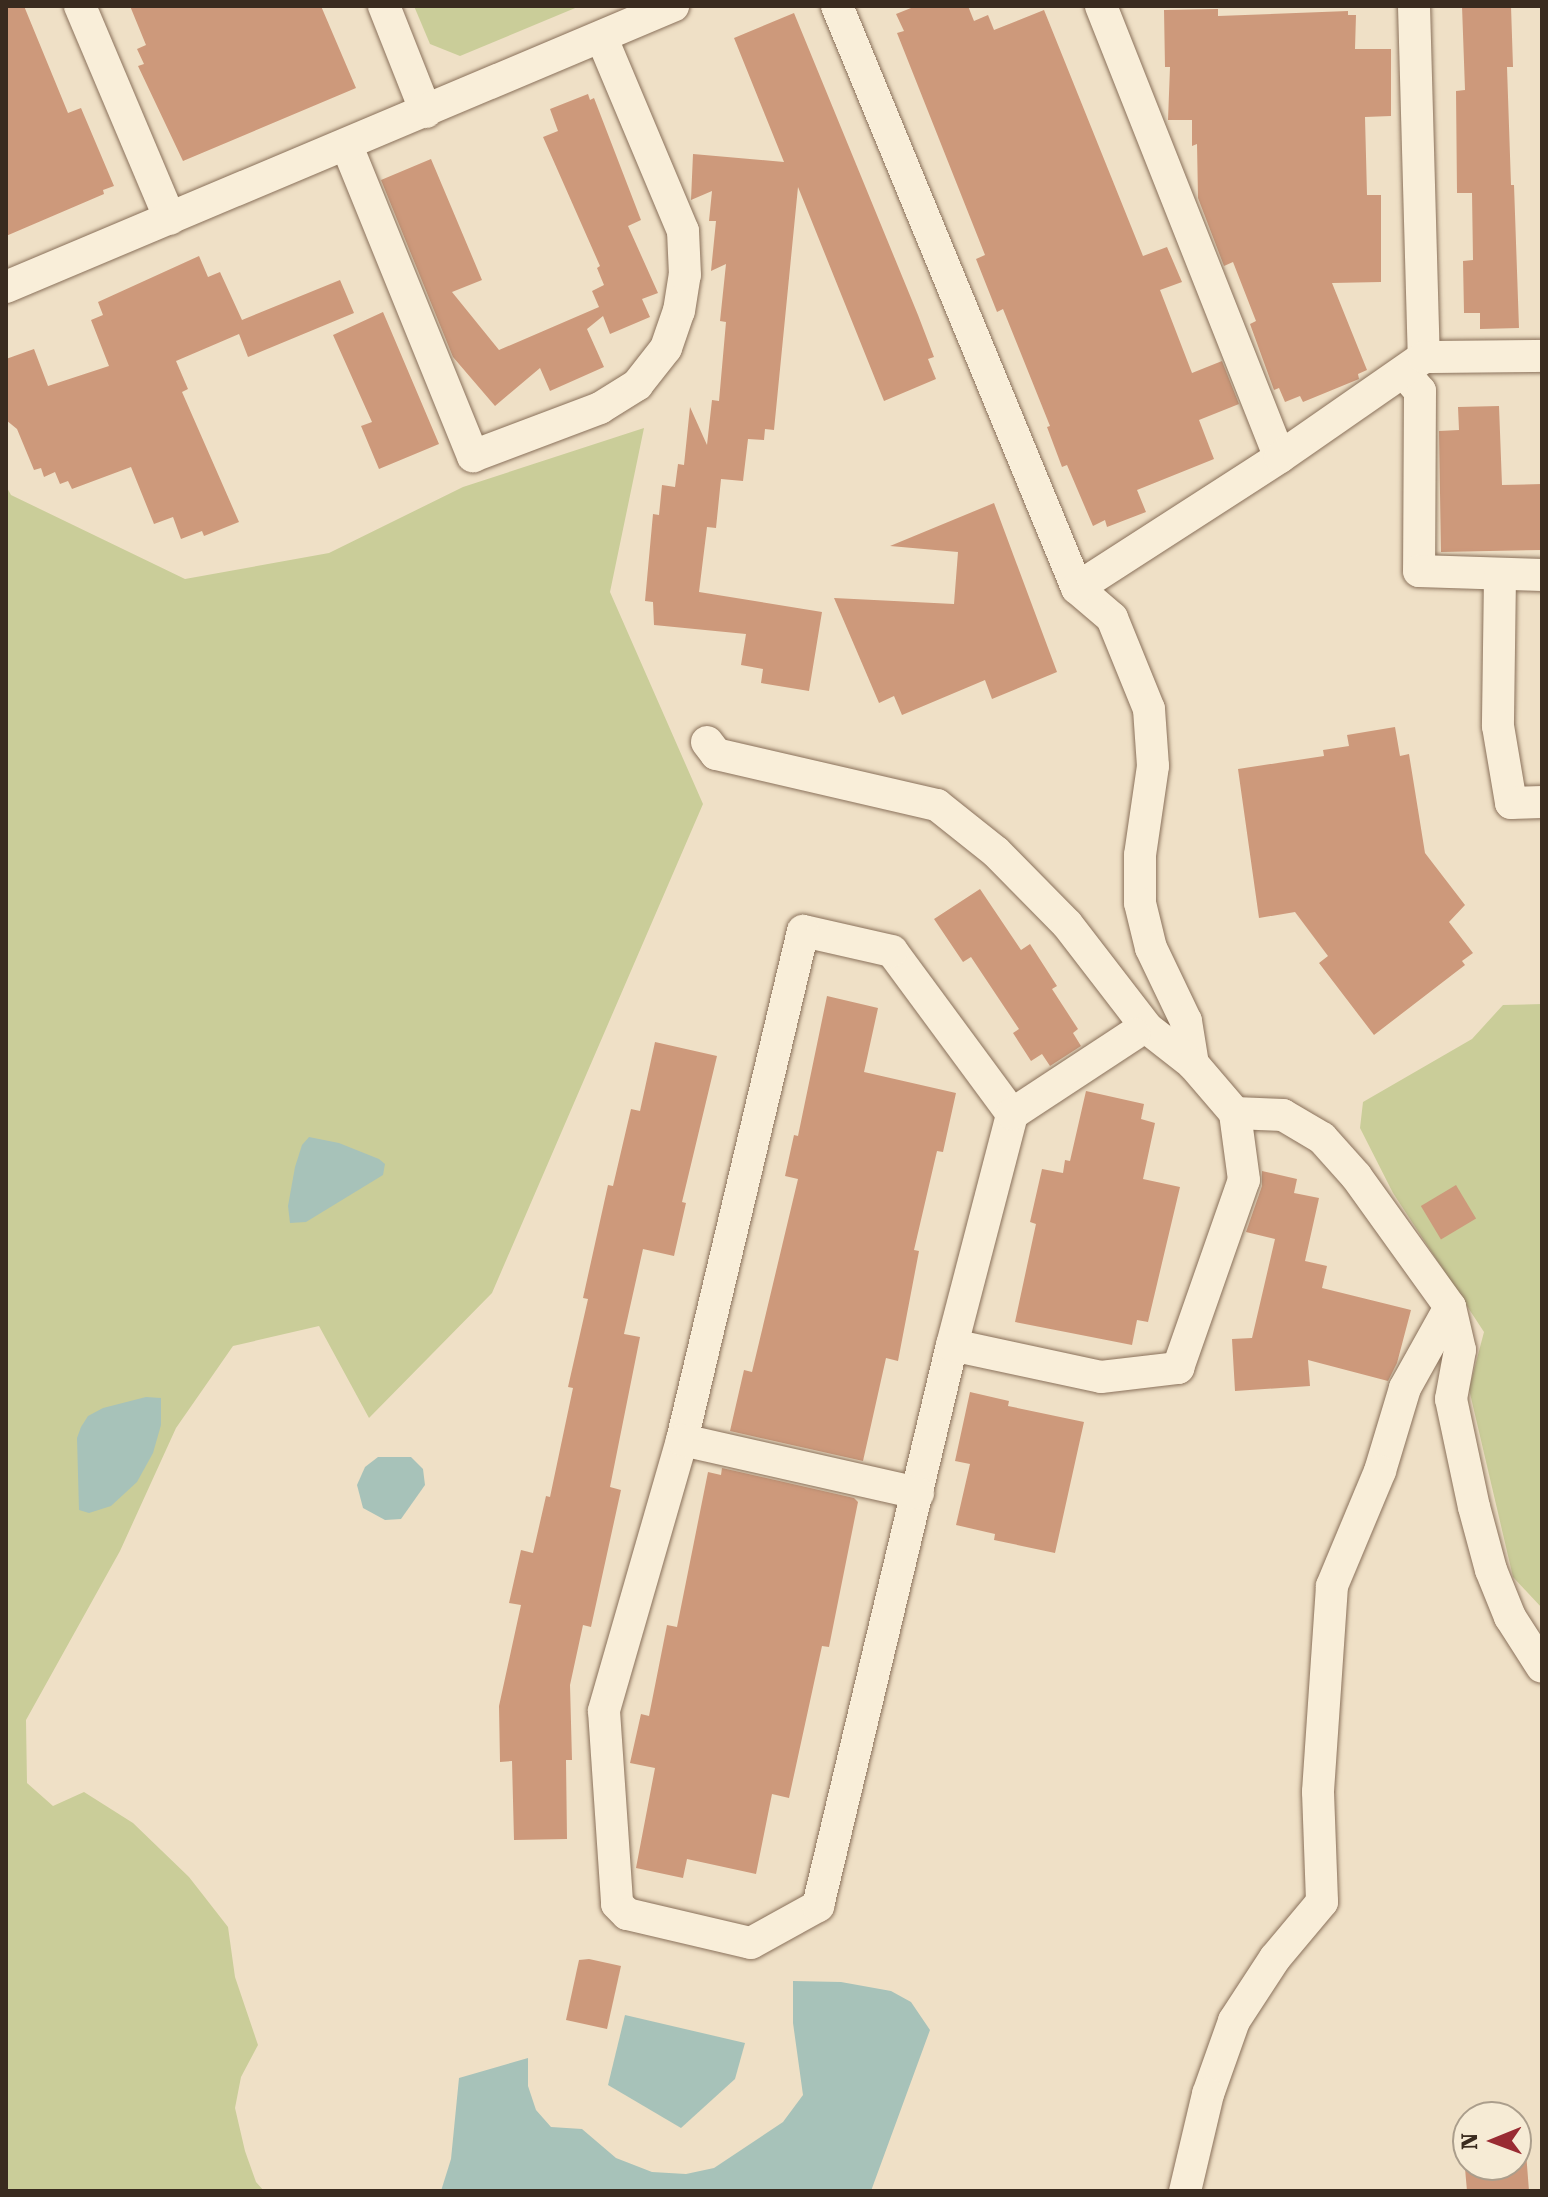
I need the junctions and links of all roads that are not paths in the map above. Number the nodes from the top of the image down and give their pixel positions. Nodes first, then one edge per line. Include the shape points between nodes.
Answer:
1 (80, 6) edge
2 (384, 6) edge
3 (673, 6) edge
4 (837, 6) edge
5 (1101, 6) edge
6 (1414, 6) edge
7 (602, 38) junction
8 (426, 112) junction
9 (347, 146) junction
10 (170, 219) junction
11 (6, 287) edge
12 (1542, 356) edge
13 (1414, 365) junction
14 (1280, 457) junction
15 (1542, 575) edge
16 (1500, 576) junction
17 (1077, 588) junction
18 (707, 742) dead end
19 (1542, 802) edge
20 (1134, 1034) dead end
21 (1193, 1064) junction
22 (1235, 1113) junction
23 (1012, 1114) junction
24 (1450, 1307) junction
25 (952, 1345) junction
26 (682, 1440) junction
27 (918, 1493) junction
28 (1542, 1667) edge
29 (1185, 2191) edge

1 - 10 street
2 - 8 street
3 - 7 street
4 - 17 street
5 - 14 street
6 - 13 street
7 - 8 street
7 - 9 street via 683,231 685,275 666,348 637,385 600,408 473,456
8 - 9 street
9 - 10 street
10 - 11 street
12 - 13 street
13 - 14 street
13 - 16 street via 1420,391 1419,571
14 - 17 street
15 - 16 street
16 - 19 street via 1498,726 1511,803
17 - 21 street via 1112,618 1149,709 1153,766 1140,855 1140,903 1151,948 1186,1021
18 - 21 street via 716,754 937,805 1006,862 1067,924 1147,1028
20 - 23 street
21 - 22 street
22 - 24 street via 1283,1115 1322,1138 1356,1176
22 - 25 street via 1244,1180 1178,1368 1101,1377
23 - 25 street
23 - 26 street via 892,951 803,931
24 - 28 street via 1460,1350 1451,1399 1474,1507 1510,1617
24 - 29 street via 1405,1388 1380,1471 1332,1586 1318,1792 1322,1902 1275,1958 1234,2021 1208,2094
25 - 27 street
26 - 27 street
26 - 27 street via 604,1711 617,1904 627,1914 751,1943 818,1906

